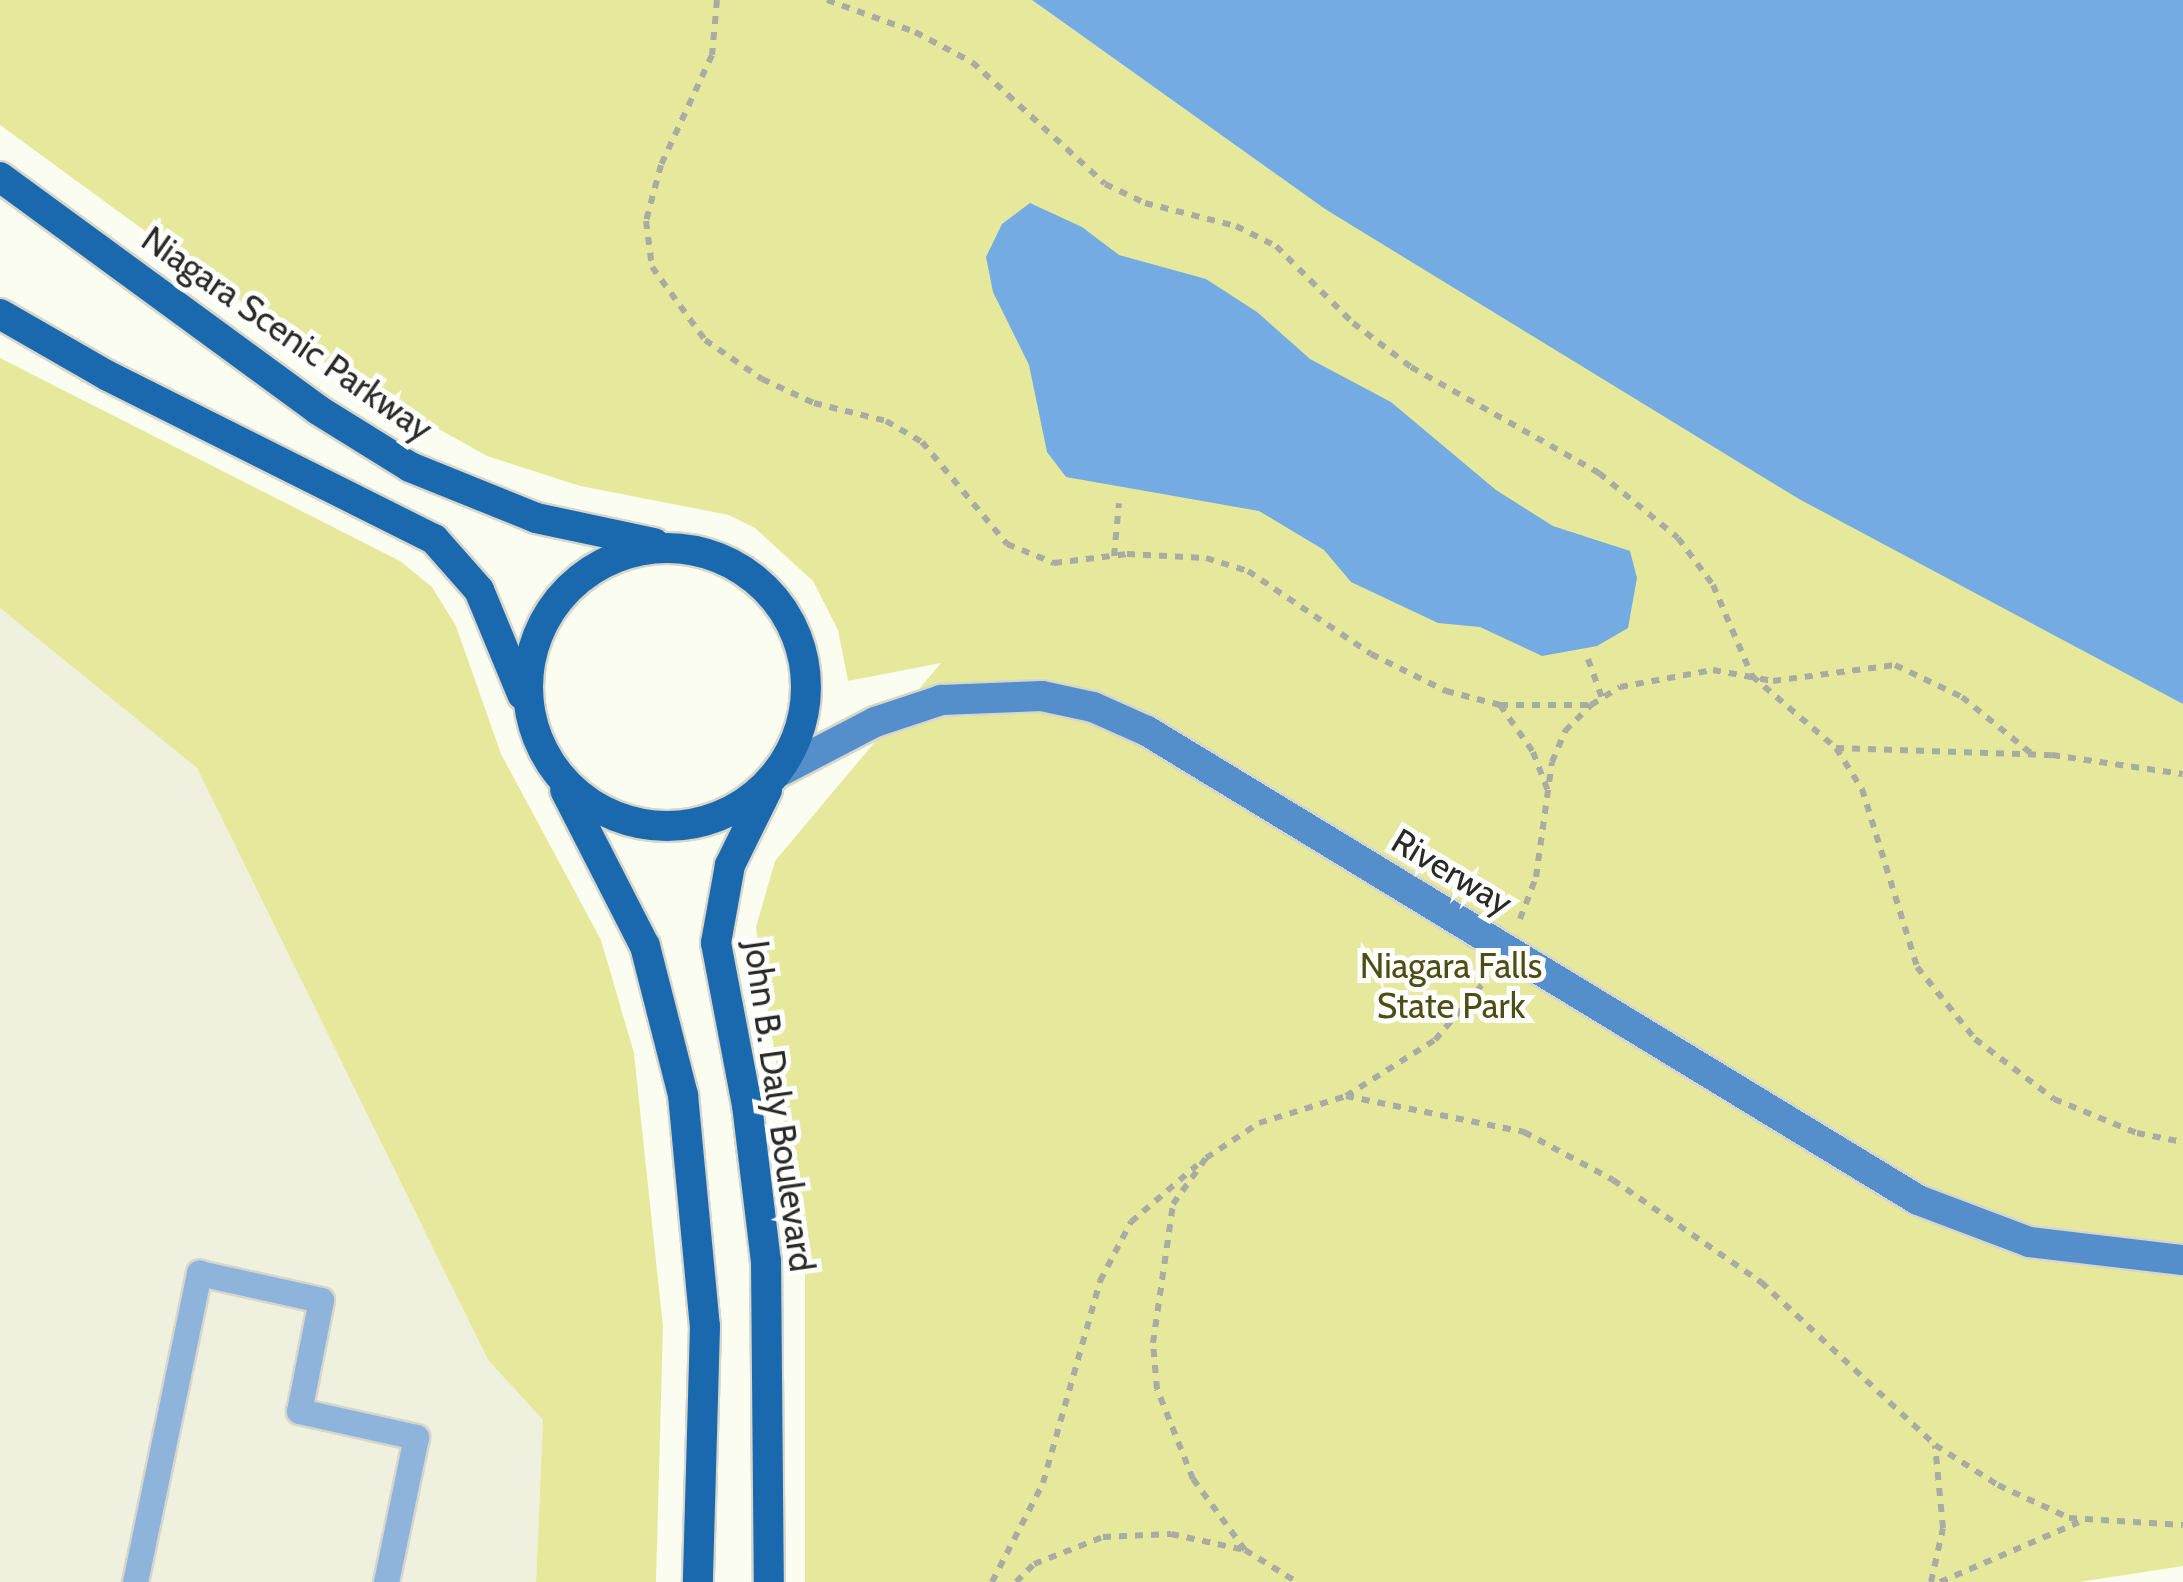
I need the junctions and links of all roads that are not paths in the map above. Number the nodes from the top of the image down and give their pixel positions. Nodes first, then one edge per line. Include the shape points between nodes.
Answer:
1 (0, 177) edge
2 (0, 314) edge
3 (667, 546) junction
4 (532, 726) junction
5 (780, 772) junction
6 (556, 774) junction
7 (2183, 1260) edge
8 (135, 1582) edge
9 (386, 1582) edge
10 (698, 1582) edge
11 (769, 1582) edge

1 - 3 highway, Niagara Scenic Parkway via 395,459 520,513
2 - 4 highway via 108,376 434,539 470,574 490,610
3 - 4 highway via 616,558 557,606 538,635 528,671
3 - 5 highway via 714,556 750,576 792,629 805,702 797,741
4 - 6 highway
5 - 6 highway via 726,812 655,822 600,808
5 - 7 main road, Riverway via 894,713 941,700 1042,696 1092,707 1147,731 1918,1200 2030,1242
5 - 11 highway, John B. Daly Boulevard via 730,865 716,943 762,1222
6 - 10 highway via 645,946 683,1095 704,1326
8 - 9 lane via 200,1273 321,1300 298,1410 416,1437

